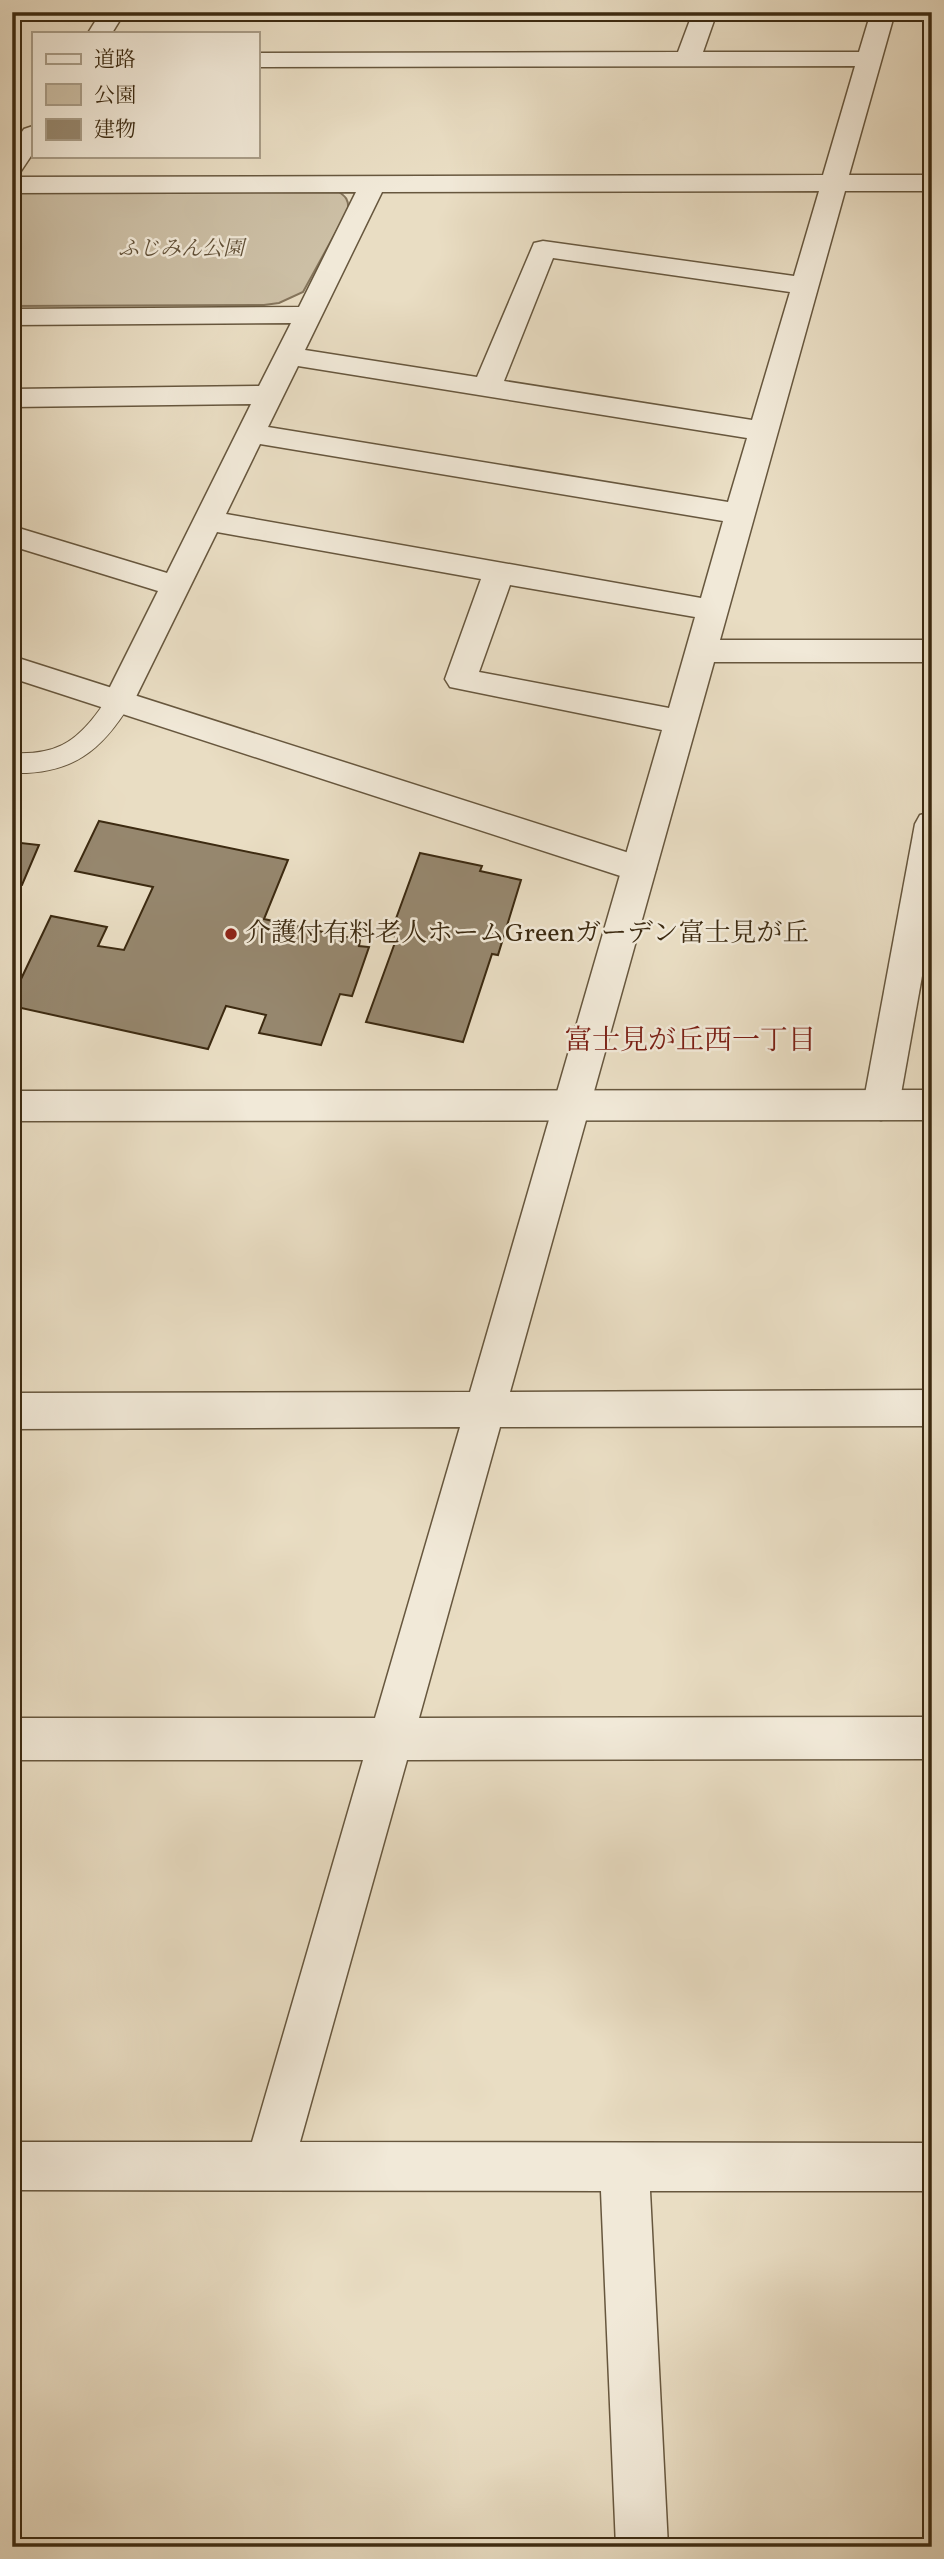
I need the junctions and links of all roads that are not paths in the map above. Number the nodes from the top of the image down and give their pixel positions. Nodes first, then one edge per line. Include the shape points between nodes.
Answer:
1 (113, 12) edge
2 (705, 12) edge
3 (883, 12) edge
4 (101, 32) edge
5 (688, 59) junction
6 (870, 59) junction
7 (259, 60) edge
8 (32, 136) edge
9 (12, 166) edge
10 (834, 183) junction
11 (932, 183) edge
12 (373, 184) junction
13 (12, 185) edge
14 (805, 286) junction
15 (309, 315) junction
16 (12, 317) edge
17 (288, 356) junction
18 (487, 387) junction
19 (270, 395) junction
20 (12, 398) edge
21 (763, 431) junction
22 (251, 433) junction
23 (740, 514) junction
24 (208, 521) junction
25 (12, 536) edge
26 (499, 572) junction
27 (176, 586) junction
28 (712, 610) junction
29 (700, 651) junction
30 (932, 651) edge
31 (12, 667) edge
32 (119, 701) junction
33 (681, 722) junction
34 (12, 763) edge
35 (930, 843) edge
36 (639, 870) junction
37 (570, 1105) junction
38 (881, 1105) junction
39 (932, 1105) edge
40 (12, 1106) edge
41 (932, 1408) edge
42 (485, 1409) junction
43 (12, 1411) edge
44 (932, 1738) edge
45 (12, 1739) edge
46 (391, 1739) junction
47 (12, 2166) edge
48 (269, 2166) junction
49 (627, 2166) junction
50 (932, 2167) edge
51 (642, 2547) edge

1 - 4 street
2 - 5 street
3 - 6 street
5 - 6 street
5 - 7 street
6 - 10 street
8 - 9 street
10 - 11 street
10 - 12 street
10 - 14 street
12 - 13 street
12 - 15 street
14 - 18 street via 543,249
14 - 21 street
15 - 16 street
15 - 17 street
17 - 18 street
17 - 19 street
18 - 21 street
19 - 20 street
19 - 22 street
21 - 23 street
22 - 23 street
22 - 24 street
23 - 28 street
24 - 26 street
24 - 27 street
25 - 27 street
26 - 28 street
26 - 33 street via 461,679
27 - 32 street
28 - 29 street
29 - 30 street
29 - 33 street
31 - 32 street
32 - 34 lane via 100,732 77,752 51,761
32 - 36 street
33 - 36 street
35 - 38 street
36 - 37 street
37 - 38 street
37 - 40 street
37 - 42 street
38 - 39 street
41 - 42 street
42 - 43 street
42 - 46 street
44 - 46 street
45 - 46 street
46 - 48 street
47 - 48 street
48 - 49 street
49 - 50 street
49 - 51 street via 625,2208

